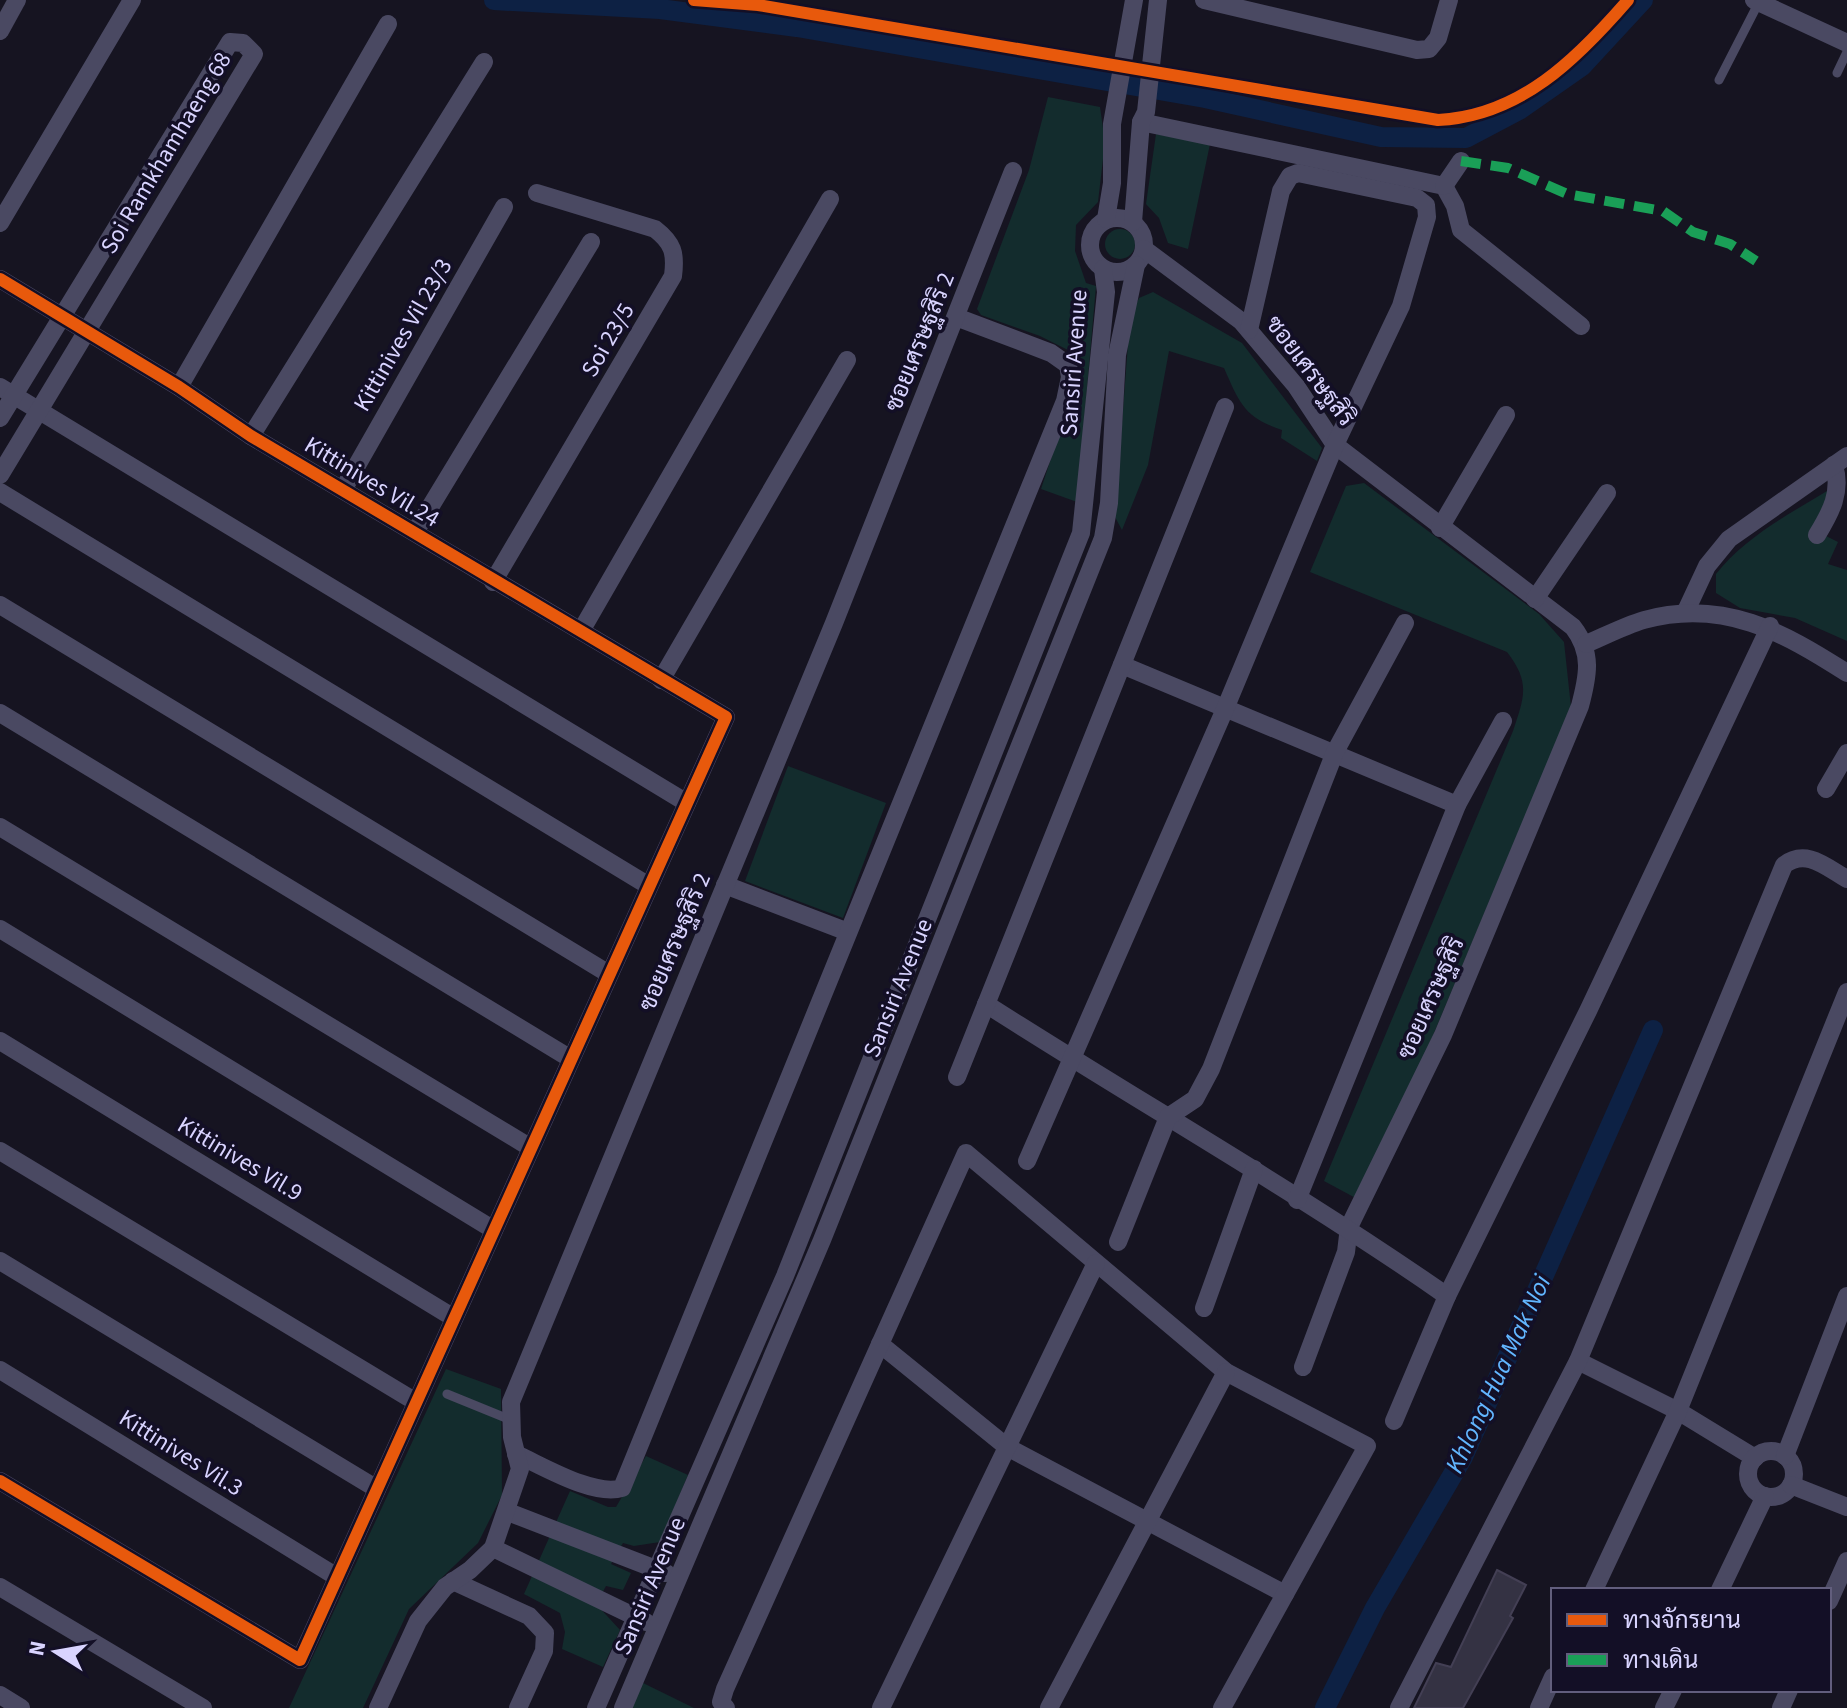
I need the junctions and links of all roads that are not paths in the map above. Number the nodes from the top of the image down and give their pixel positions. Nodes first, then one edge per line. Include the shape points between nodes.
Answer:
1 (17, 0) edge
2 (132, 0) edge
3 (1134, 0) edge
4 (1158, 0) edge
5 (1204, 0) edge
6 (1449, 0) edge
7 (1756, 1) edge
8 (388, 24) dead end
9 (0, 31) edge
10 (1847, 43) edge
11 (1847, 52) edge
12 (484, 62) dead end
13 (1837, 73) dead end
14 (1719, 80) dead end
15 (1143, 117) junction
16 (1461, 161) dead end
17 (1013, 171) dead end
18 (1444, 186) junction
19 (537, 193) dead end
20 (830, 199) dead end
21 (504, 207) dead end
22 (1106, 219) junction
23 (1133, 222) junction
24 (0, 223) edge
25 (591, 242) dead end
26 (1140, 257) junction
27 (1103, 269) junction
28 (0, 279) edge
29 (61, 317) junction
30 (956, 317) junction
31 (1581, 326) dead end
32 (1249, 330) junction
33 (86, 332) junction
34 (847, 360) dead end
35 (179, 387) junction
36 (7, 391) edge
37 (1225, 407) dead end
38 (40, 409) junction
39 (1506, 415) dead end
40 (0, 418) edge
41 (1102, 430) junction
42 (251, 436) junction
43 (1335, 445) junction
44 (1841, 461) edge
45 (0, 475) edge
46 (344, 488) junction
47 (0, 492) edge
48 (1607, 493) dead end
49 (1440, 528) junction
50 (415, 532) junction
51 (1817, 535) dead end
52 (493, 582) junction
53 (1058, 590) junction
54 (1078, 599) junction
55 (1535, 599) junction
56 (0, 605) edge
57 (1685, 613) junction
58 (1405, 623) dead end
59 (1770, 626) junction
60 (581, 631) junction
61 (1586, 644) junction
62 (1122, 665) junction
63 (1847, 673) edge
64 (661, 680) junction
65 (1225, 709) junction
66 (0, 713) edge
67 (1503, 721) dead end
68 (1335, 752) junction
69 (1847, 753) edge
70 (1826, 789) dead end
71 (687, 803) junction
72 (1457, 805) junction
73 (0, 827) edge
74 (1847, 879) edge
75 (725, 885) junction
76 (649, 886) junction
77 (933, 904) junction
78 (954, 912) junction
79 (0, 929) edge
80 (848, 932) junction
81 (609, 974) junction
82 (1847, 992) edge
83 (986, 1004) junction
84 (0, 1041) edge
85 (571, 1059) junction
86 (1073, 1060) junction
87 (957, 1077) dead end
88 (1168, 1117) junction
89 (531, 1148) junction
90 (0, 1151) edge
91 (1027, 1161) dead end
92 (1254, 1169) junction
93 (1297, 1200) junction
94 (804, 1226) junction
95 (1349, 1227) junction
96 (494, 1230) junction
97 (824, 1236) junction
98 (1118, 1242) dead end
99 (0, 1261) edge
100 (1096, 1263) junction
101 (1447, 1296) junction
102 (1847, 1296) edge
103 (1204, 1308) dead end
104 (454, 1318) junction
105 (880, 1344) junction
106 (1578, 1361) junction
107 (1303, 1367) dead end
108 (0, 1370) edge
109 (1226, 1372) junction
110 (738, 1384) junction
111 (759, 1393) junction
112 (447, 1394) dead end
113 (416, 1402) junction
114 (1678, 1411) junction
115 (512, 1420) junction
116 (1394, 1421) dead end
117 (1007, 1447) junction
118 (516, 1454) junction
119 (1785, 1456) junction
120 (1755, 1458) junction
121 (0, 1481) edge
122 (1791, 1485) junction
123 (377, 1489) junction
124 (1765, 1496) junction
125 (1847, 1507) edge
126 (508, 1512) junction
127 (1148, 1520) junction
128 (493, 1548) junction
129 (1847, 1561) edge
130 (658, 1569) junction
131 (337, 1577) junction
132 (679, 1579) junction
133 (453, 1581) junction
134 (0, 1587) edge
135 (1595, 1588) edge
136 (1721, 1588) edge
137 (1285, 1594) junction
138 (1831, 1597) edge
139 (636, 1617) junction
140 (658, 1628) junction
141 (1551, 1681) edge
142 (0, 1695) edge
143 (724, 1705) edge
144 (21, 1708) edge
145 (203, 1708) edge
146 (378, 1708) edge
147 (518, 1708) edge
148 (596, 1708) edge
149 (623, 1708) edge
150 (881, 1708) edge
151 (1049, 1708) edge
152 (1222, 1708) edge
153 (1399, 1708) edge
154 (1539, 1708) edge

1 - 9 street
2 - 24 street
3 - 22 street via 1112,124
4 - 15 street
5 - 6 street via 1417,50 1429,49 1438,38
7 - 10 street
7 - 14 lane
8 - 35 street
11 - 13 lane
12 - 42 street
15 - 18 street
15 - 23 street
16 - 18 street
17 - 30 street, ซอยเศรษฐสิริ 2
18 - 31 street via 1461,230
19 - 52 street, Soi 23/5 via 655,229 670,241 673,276
20 - 60 street
21 - 46 street, Kittinives Vil 23/3
22 - 23 street
22 - 27 street via 1090,239 1092,256
23 - 26 street via 1144,238
25 - 50 street
26 - 27 street via 1121,272
26 - 32 street, ซอยเศรษฐสิริ via 1212,297
26 - 41 street, Sansiri Avenue
27 - 41 street, Sansiri Avenue
28 - 29 street, Kittinives Vil.24
29 - 33 street, Kittinives Vil.24
29 - 33 street, Soi Ramkhamhaeng 68 via 230,42 240,41 254,54
29 - 36 street, Soi Ramkhamhaeng 68
30 - 75 street, ซอยเศรษฐสิริ 2
30 - 80 street via 1051,353 1068,365 1070,377 1065,401
32 - 43 street, ซอยเศรษฐสิริ via 1296,386
32 - 43 street via 1281,191 1290,176 1298,173 1417,198 1426,205 1401,306
33 - 35 street, Kittinives Vil.24
33 - 38 street, Soi Ramkhamhaeng 68
34 - 64 street
35 - 42 street, Kittinives Vil.24
36 - 38 street
36 - 40 street, Soi Ramkhamhaeng 68
37 - 62 street
38 - 45 street, Soi Ramkhamhaeng 68
38 - 71 street
39 - 49 street
41 - 53 street, Sansiri Avenue via 1081,533
41 - 54 street, Sansiri Avenue via 1109,503 1103,538
42 - 46 street, Kittinives Vil.24
43 - 49 street, ซอยเศรษฐสิริ
43 - 65 street
44 - 51 street via 1831,512
44 - 57 street via 1729,539 1707,566
46 - 50 street, Kittinives Vil.24
47 - 76 street
48 - 55 street
49 - 55 street, ซอยเศรษฐสิริ
50 - 52 street, Kittinives Vil.24
52 - 60 street, Kittinives Vil.24
53 - 54 street
53 - 77 street, Sansiri Avenue
54 - 78 street, Sansiri Avenue
55 - 61 street, ซอยเศรษฐสิริ via 1573,627
56 - 81 street
57 - 59 street
57 - 61 street via 1644,620
58 - 68 street
59 - 63 street
59 - 101 street
60 - 64 street, Kittinives Vil.24
61 - 95 street, ซอยเศรษฐสิริ via 1589,673 1580,706 1443,1035
62 - 65 street
62 - 83 street
64 - 71 street, Kittinives Vil.24 via 726,717
65 - 68 street
65 - 86 street
66 - 85 street
67 - 72 street
68 - 72 street
68 - 88 street via 1211,1069 1195,1099
69 - 70 street
71 - 76 street
72 - 93 street
73 - 89 street
74 - 106 street via 1809,858 1794,857 1784,865
75 - 80 street
75 - 115 street, ซอยเศรษฐสิริ 2 via 529,1356 511,1402
76 - 81 street
77 - 78 street
77 - 94 street, Sansiri Avenue
78 - 97 street, Sansiri Avenue
79 - 96 street
80 - 118 street via 622,1488 595,1488
81 - 85 street
82 - 114 street
83 - 86 street
83 - 87 street
84 - 104 street, Kittinives Vil.9
85 - 89 street
86 - 88 street
86 - 91 street
88 - 92 street
88 - 98 street
89 - 96 street
90 - 113 street
92 - 93 street
92 - 103 street
93 - 95 street
94 - 97 street
94 - 110 street, Sansiri Avenue
95 - 101 street
95 - 107 street, ซอยเศรษฐสิริ via 1346,1252
96 - 104 street
97 - 111 street, Sansiri Avenue
99 - 123 street
100 - 105 street via 966,1153
100 - 109 street
100 - 117 street
101 - 116 street
102 - 119 street
104 - 113 street
105 - 117 street
105 - 143 street
106 - 114 street
106 - 153 street
108 - 131 street, Kittinives Vil.3
109 - 127 street
109 - 137 street via 1367,1446
110 - 111 street
110 - 130 street, Sansiri Avenue
111 - 132 street, Sansiri Avenue
112 - 115 lane
113 - 123 street
114 - 120 street
114 - 135 street
115 - 118 street, ซอยเศรษฐสิริ 2
117 - 127 street
117 - 150 street
118 - 126 street, ซอยเศรษฐสิริ 2 via 520,1469
119 - 120 street via 1767,1451
119 - 122 street via 1794,1471
120 - 124 street via 1749,1480
121 - 131 street via 300,1660
122 - 124 street via 1780,1496
122 - 125 street
123 - 131 street
124 - 136 street
126 - 128 street, ซอยเศรษฐสิริ 2
126 - 130 street
127 - 137 street
127 - 151 street
128 - 133 street, ซอยเศรษฐสิริ 2
128 - 139 street
129 - 138 street
130 - 132 street
130 - 139 street, Sansiri Avenue
132 - 140 street, Sansiri Avenue
133 - 146 street, ซอยเศรษฐสิริ 2 via 418,1621
133 - 147 street via 529,1616 545,1633 544,1651
134 - 145 street
137 - 152 street
139 - 140 street
139 - 148 street, Sansiri Avenue
140 - 149 street, Sansiri Avenue
141 - 154 street
142 - 144 street

